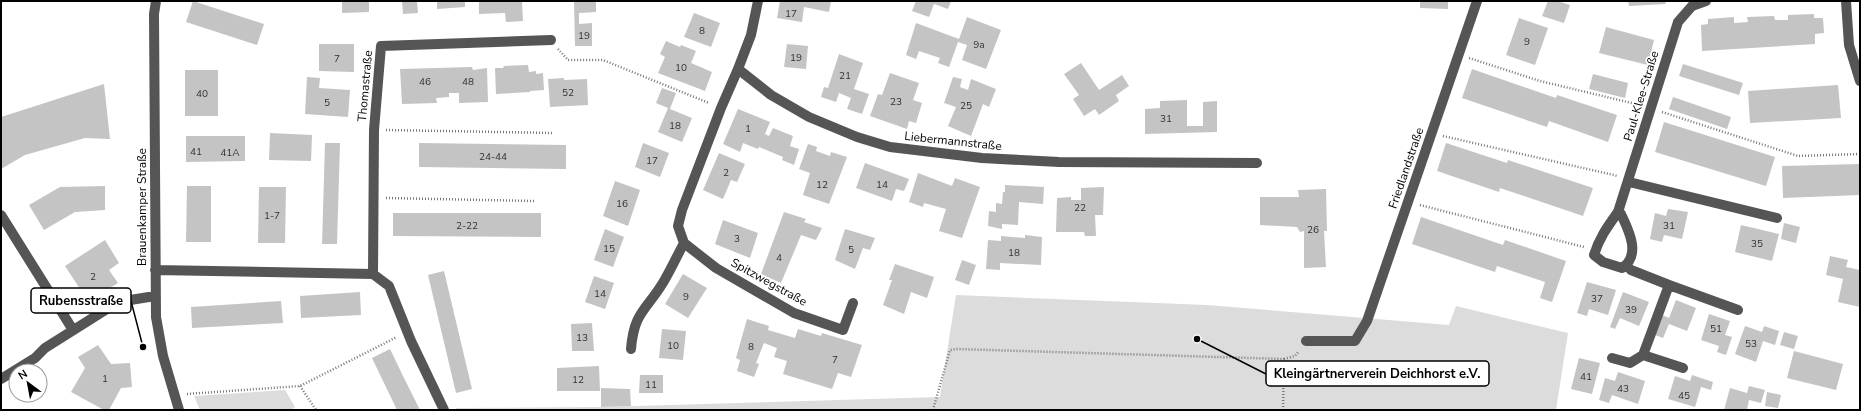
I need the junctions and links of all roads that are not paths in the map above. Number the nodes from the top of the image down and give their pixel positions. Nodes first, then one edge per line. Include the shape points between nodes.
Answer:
1 (156, 1) edge
2 (758, 1) edge
3 (1477, 1) edge
4 (1706, 1) edge
5 (1846, 1) edge
6 (551, 40) road end
7 (738, 69) junction
8 (1860, 82) edge
9 (1257, 163) dead end
10 (1629, 180) junction
11 (1618, 212) junction
12 (1, 215) edge
13 (1777, 218) dead end
14 (684, 243) junction
15 (1626, 265) junction
16 (155, 270) junction
17 (373, 274) junction
18 (1669, 285) junction
19 (155, 296) junction
20 (853, 303) dead end
21 (1738, 310) dead end
22 (73, 330) junction
23 (1306, 341) road end
24 (630, 349) dead end
25 (1643, 355) junction
26 (1612, 358) dead end
27 (1683, 368) dead end
28 (1, 379) edge
29 (179, 410) edge
30 (444, 410) edge

1 - 16 street, Brauenkamper Straße
2 - 7 street via 751,35
3 - 23 street, Friedlandstraße via 1367,321 1355,341
4 - 10 street, Paul-Klee-Straße via 1692,6 1678,22
5 - 8 street via 1849,45
6 - 17 street, Thomastraße via 381,46 374,130
7 - 9 street, Liebermannstraße via 771,95 809,117 857,138 890,147 997,159 1059,162
7 - 14 street via 682,210 678,226
10 - 11 street, Paul-Klee-Straße
10 - 13 street
11 - 15 street via 1628,229 1633,248
11 - 15 street, Paul-Klee-Straße via 1605,228 1594,255 1603,262 1622,268
12 - 22 street
14 - 20 street, Spitzwegstraße via 716,268 794,312 843,330
14 - 24 street via 663,283 639,314 632,332
15 - 18 street via 1631,270
16 - 17 street
16 - 19 street, Brauenkamper Straße
17 - 30 street via 388,286
18 - 21 street
18 - 25 street
19 - 22 street via 118,302
19 - 29 street, Brauenkamper Straße via 159,337
22 - 28 street
25 - 26 street via 1630,363
25 - 27 street

